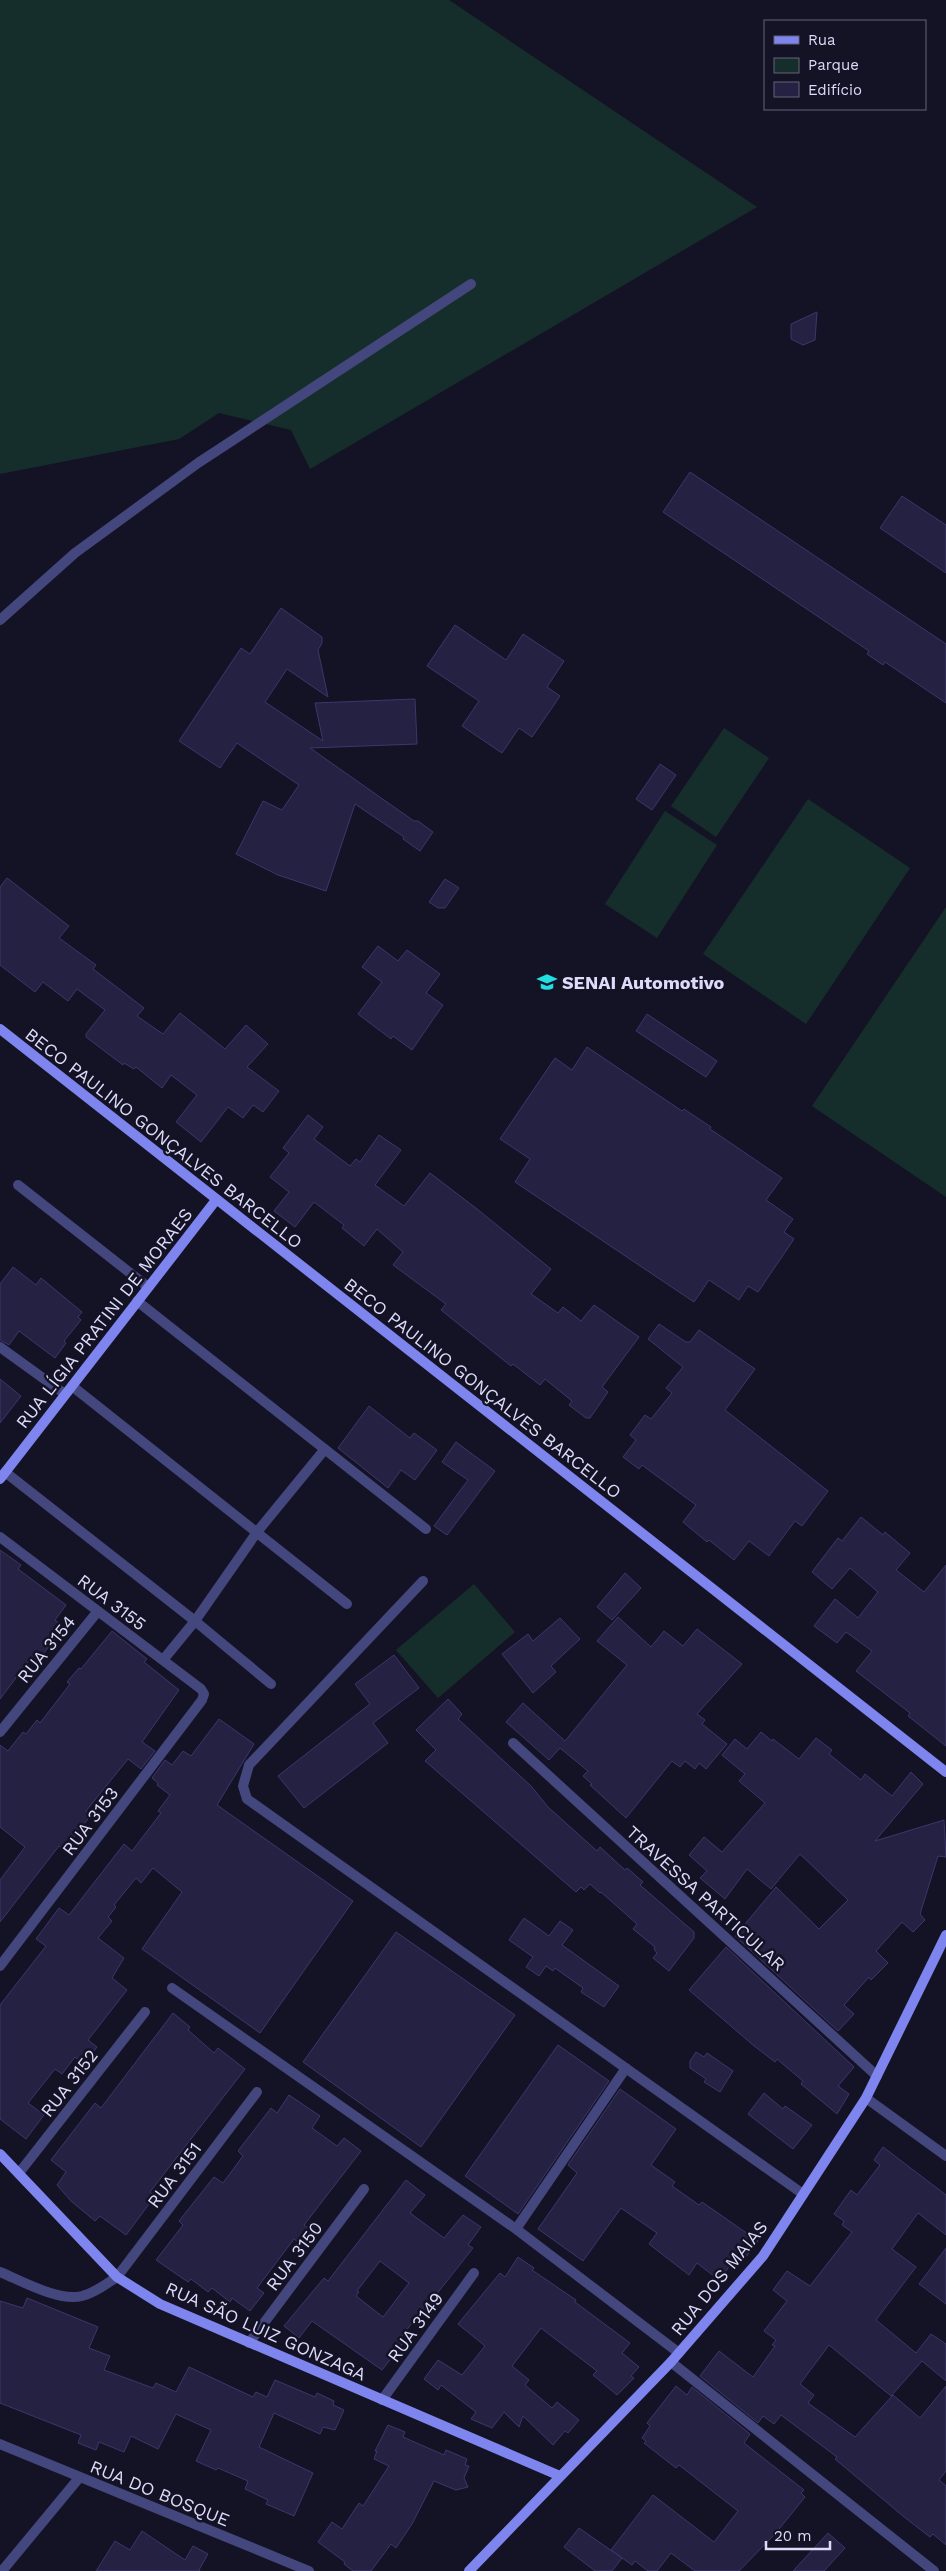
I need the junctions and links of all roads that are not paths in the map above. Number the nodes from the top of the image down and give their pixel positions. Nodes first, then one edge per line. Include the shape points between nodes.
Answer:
1 (471, 284) dead end
2 (0, 620) edge
3 (0, 1029) edge
4 (18, 1185) dead end
5 (216, 1200) junction
6 (148, 1287) junction
7 (137, 1301) junction
8 (0, 1347) edge
9 (68, 1390) junction
10 (325, 1450) junction
11 (3, 1476) edge
12 (426, 1529) dead end
13 (257, 1532) junction
14 (0, 1537) edge
15 (423, 1581) dead end
16 (347, 1604) dead end
17 (98, 1611) junction
18 (195, 1621) junction
19 (163, 1660) junction
20 (270, 1684) dead end
21 (204, 1694) joint
22 (0, 1732) edge
23 (513, 1743) dead end
24 (946, 1772) edge
25 (946, 1935) edge
26 (0, 1966) edge
27 (172, 1988) dead end
28 (145, 2012) dead end
29 (626, 2068) junction
30 (877, 2076) junction
31 (258, 2092) dead end
32 (866, 2098) junction
33 (0, 2154) edge
34 (946, 2156) edge
35 (19, 2173) junction
36 (364, 2189) dead end
37 (803, 2194) junction
38 (516, 2229) junction
39 (0, 2272) edge
40 (474, 2273) dead end
41 (117, 2277) junction
42 (249, 2343) junction
43 (679, 2353) junction
44 (670, 2362) junction
45 (382, 2400) junction
46 (0, 2444) edge
47 (560, 2476) junction
48 (79, 2478) junction
49 (2, 2571) edge
50 (309, 2571) edge
51 (469, 2571) edge
52 (934, 2571) edge

1 - 2 street via 198,463 75,553
3 - 5 street, BECO PAULINO GONÇALVES BARCELLO
4 - 6 street
5 - 6 street, RUA LÍGIA PRATINI DE MORAES
5 - 24 street, BECO PAULINO GONÇALVES BARCELLO
6 - 7 street, RUA LÍGIA PRATINI DE MORAES
7 - 9 street, RUA LÍGIA PRATINI DE MORAES
7 - 10 street
8 - 9 street
9 - 11 street, RUA LÍGIA PRATINI DE MORAES
9 - 13 street
10 - 12 street
10 - 13 street
11 - 18 street
13 - 16 street
13 - 18 street
14 - 17 street, RUA 3155
15 - 29 street via 249,1765 243,1786 247,1799
17 - 19 street, RUA 3155
17 - 22 street, RUA 3154
18 - 19 street
18 - 20 street
19 - 21 street, RUA 3155
21 - 26 street, RUA 3153
23 - 30 street, TRAVESSA PARTICULAR
25 - 30 street, RUA DOS MAIAS
27 - 38 street
28 - 35 street, RUA 3152
29 - 37 street
29 - 38 street
30 - 32 street, RUA DOS MAIAS
31 - 41 street, RUA 3151
32 - 34 street
32 - 37 street, RUA DOS MAIAS
33 - 35 street, RUA SÃO LUIZ GONZAGA
35 - 41 street, RUA SÃO LUIZ GONZAGA
36 - 42 street, RUA 3150
37 - 43 street, RUA DOS MAIAS via 763,2256
38 - 43 street
39 - 41 street via 63,2297 82,2296
40 - 45 street, RUA 3149
41 - 42 street, RUA SÃO LUIZ GONZAGA via 160,2304
42 - 45 street, RUA SÃO LUIZ GONZAGA
43 - 44 street, RUA DOS MAIAS
44 - 47 street, RUA DOS MAIAS
44 - 52 street
45 - 47 street, RUA SÃO LUIZ GONZAGA
46 - 48 street, RUA DO BOSQUE
47 - 51 street, RUA DOS MAIAS
48 - 49 street
48 - 50 street, RUA DO BOSQUE

